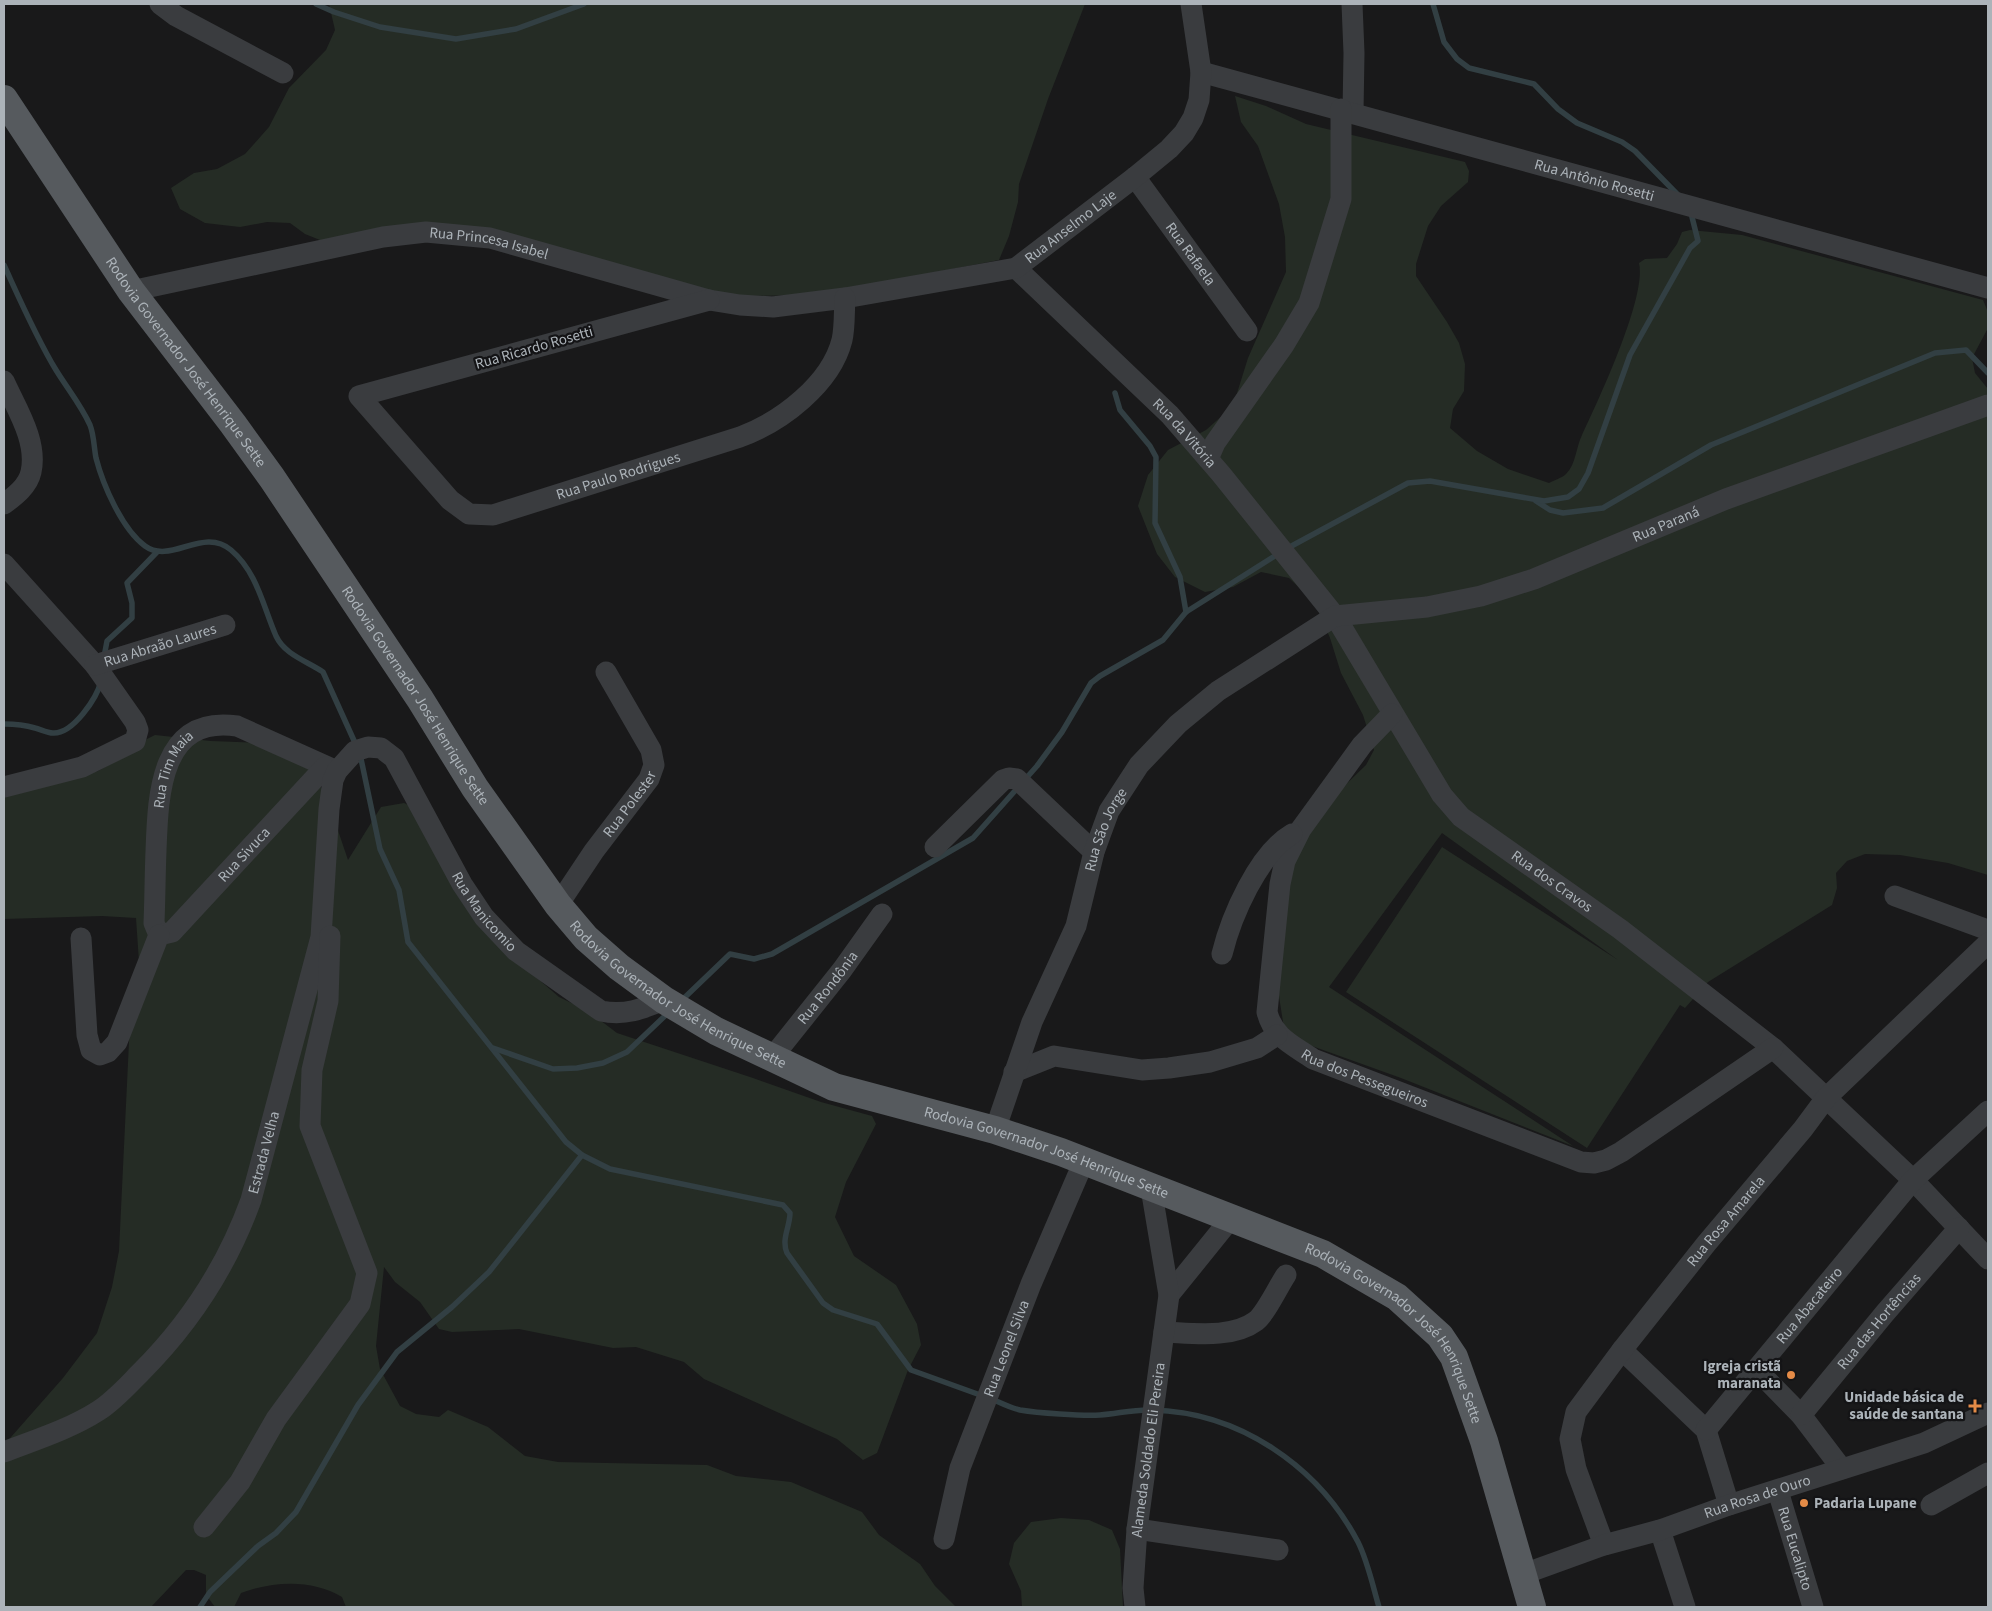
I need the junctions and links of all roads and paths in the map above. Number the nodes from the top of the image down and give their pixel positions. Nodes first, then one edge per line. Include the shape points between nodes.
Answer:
1 (160, 4) edge
2 (1191, 4) edge
3 (1352, 4) edge
4 (1201, 72) junction
5 (283, 73) dead end
6 (4, 98) edge
7 (1347, 111) junction
8 (1135, 177) junction
9 (1016, 268) junction
10 (1988, 288) edge
11 (131, 291) junction
12 (845, 298) junction
13 (709, 300) junction
14 (1247, 331) dead end
15 (4, 381) edge
16 (359, 396) joint
17 (1988, 405) edge
18 (1208, 459) junction
19 (4, 504) edge
20 (4, 564) edge
21 (1335, 616) junction
22 (225, 625) dead end
23 (95, 665) junction
24 (606, 672) dead end
25 (1392, 714) junction
26 (331, 769) junction
27 (4, 787) edge
28 (1301, 829) junction
29 (935, 847) dead end
30 (1094, 852) junction
31 (1895, 896) dead end
32 (558, 905) junction
33 (882, 914) dead end
34 (1988, 930) edge
35 (159, 935) junction
36 (81, 938) dead end
37 (1988, 943) edge
38 (1222, 954) dead end
39 (664, 1000) junction
40 (1277, 1035) junction
41 (1773, 1048) junction
42 (771, 1059) junction
43 (1014, 1072) junction
44 (1826, 1098) junction
45 (1988, 1111) edge
46 (996, 1130) junction
47 (1084, 1161) junction
48 (1913, 1180) junction
49 (1151, 1188) junction
50 (1232, 1217) junction
51 (1959, 1228) junction
52 (1988, 1259) edge
53 (1286, 1275) dead end
54 (1169, 1295) junction
55 (1164, 1332) junction
56 (1622, 1350) junction
57 (1757, 1370) junction
58 (1988, 1413) edge
59 (1801, 1415) junction
60 (1706, 1430) junction
61 (4, 1452) edge
62 (1842, 1468) junction
63 (1988, 1473) edge
64 (1778, 1491) junction
65 (1729, 1505) junction
66 (1932, 1505) dead end
67 (204, 1527) dead end
68 (1138, 1529) junction
69 (1660, 1530) junction
70 (944, 1539) dead end
71 (1604, 1545) junction
72 (1278, 1550) dead end
73 (1524, 1574) junction
74 (1135, 1607) edge
75 (1532, 1607) edge
76 (1684, 1607) edge
77 (1813, 1607) edge

1 - 5 street via 176,16
2 - 4 street, Rua Anselmo Laje
3 - 7 street via 1354,53
4 - 7 street, Rua Antônio Rosetti
4 - 8 street, Rua Anselmo Laje via 1199,100 1193,118 1169,149
6 - 11 main road, Rodovia Governador José Henrique Sette
7 - 10 street, Rua Antônio Rosetti
7 - 18 street via 1342,199 1310,303
8 - 9 street, Rua Anselmo Laje
8 - 14 street, Rua Rafaela
9 - 12 street, Rua Anselmo Laje
9 - 18 street, Rua da Vitória via 1170,415
11 - 13 street, Rua Princesa Isabel via 383,237 426,232 490,238
11 - 32 main road, Rodovia Governador José Henrique Sette via 272,478 420,699 475,788
12 - 13 street, Rua Princesa Isabel via 773,307
12 - 16 street, Rua Paulo Rodrigues via 842,340 827,374 768,425 740,438 493,515 469,514 450,500
13 - 16 street, Rua Ricardo Rosetti
15 - 19 street via 25,426 31,448 32,473 21,491
17 - 21 street, Rua Paraná via 1726,499 1534,579 1481,596 1427,606
18 - 21 street, Rua da Vitória
20 - 23 street, Rua Abraão Laures
21 - 25 street, Rua dos Cravos
21 - 30 street, Rua São Jorge via 1218,691 1178,724 1139,766 1109,811
22 - 23 street, Rua Abraão Laures
23 - 27 street, Rua Abraão Laures via 135,722 138,730 135,741 90,763
24 - 32 street, Rua Polester via 652,750 654,765 649,779
25 - 28 street via 1362,745
25 - 41 street, Rua dos Cravos via 1442,794 1462,817 1620,928
26 - 35 street, Rua Sivuca via 172,932
26 - 35 street, Rua Tim Maia via 263,736 220,723 192,733 179,744 163,776 157,806 154,923
26 - 39 street, Rua Manicomio via 355,751 380,748 394,758 462,884 484,917 516,951 601,1011 616,1014 634,1012
26 - 61 street, Estrada Velha via 333,780 321,937 251,1200 239,1233 198,1306 170,1343 133,1380 99,1410 52,1434
26 - 67 street via 336,870 328,1001 312,1070 310,1126 367,1273 360,1304 276,1419 240,1482
28 - 38 street via 1287,837 1247,888 1231,922
28 - 40 street via 1285,860 1280,884 1267,1012
29 - 30 street via 1003,780 1009,778 1017,779
30 - 43 street, Rua São Jorge via 1076,926 1032,1022
31 - 34 street
32 - 39 main road, Rodovia Governador José Henrique Sette via 586,938
33 - 42 street, Rua Rondônia
35 - 36 street via 117,1042 100,1055 91,1050 87,1035
37 - 44 street, Rua Rosa Amarela
39 - 42 main road, Rodovia Governador José Henrique Sette
40 - 41 street, Rua dos Pessegueiros via 1313,1059 1581,1162 1594,1163 1621,1152
40 - 43 street via 1248,1051 1210,1062 1168,1068 1142,1070 1054,1056
41 - 44 street, Rua dos Cravos
42 - 46 main road, Rodovia Governador José Henrique Sette via 834,1087
43 - 46 street, Rua São Jorge
44 - 48 street, Rua dos Cravos
44 - 56 street, Rua Rosa Amarela
45 - 48 street, Rua Abacateiro
46 - 47 main road, Rodovia Governador José Henrique Sette
47 - 49 main road, Rodovia Governador José Henrique Sette
47 - 70 street, Rua Leonel Silva via 1031,1284 960,1468
48 - 51 street
48 - 57 street, Rua Abacateiro
49 - 50 main road, Rodovia Governador José Henrique Sette
49 - 54 street, Alameda Soldado Eli Pereira
50 - 54 street
50 - 73 main road, Rodovia Governador José Henrique Sette via 1323,1254 1397,1297 1440,1336 1464,1382
51 - 52 street
51 - 59 street, Rua das Hortências
53 - 55 street via 1257,1320 1243,1327 1228,1331
54 - 55 street, Alameda Soldado Eli Pereira
55 - 68 street, Alameda Soldado Eli Pereira
56 - 60 street
56 - 71 street, Rua Rosa Amarela via 1576,1412 1570,1440 1576,1469
57 - 59 street
57 - 60 street, Rua Abacateiro
58 - 62 street, Rua Rosa de Ouro via 1924,1443
59 - 62 street
60 - 65 street
62 - 64 street, Rua Rosa de Ouro
63 - 66 street
64 - 65 street, Rua Rosa de Ouro
64 - 77 street, Rua Eucalipto
65 - 69 street, Rua Rosa de Ouro
68 - 72 street
68 - 74 street, Alameda Soldado Eli Pereira via 1133,1588
69 - 71 street, Rua Rosa de Ouro
69 - 76 street
71 - 73 street, Rua Rosa de Ouro
73 - 75 main road, Rodovia Governador José Henrique Sette

